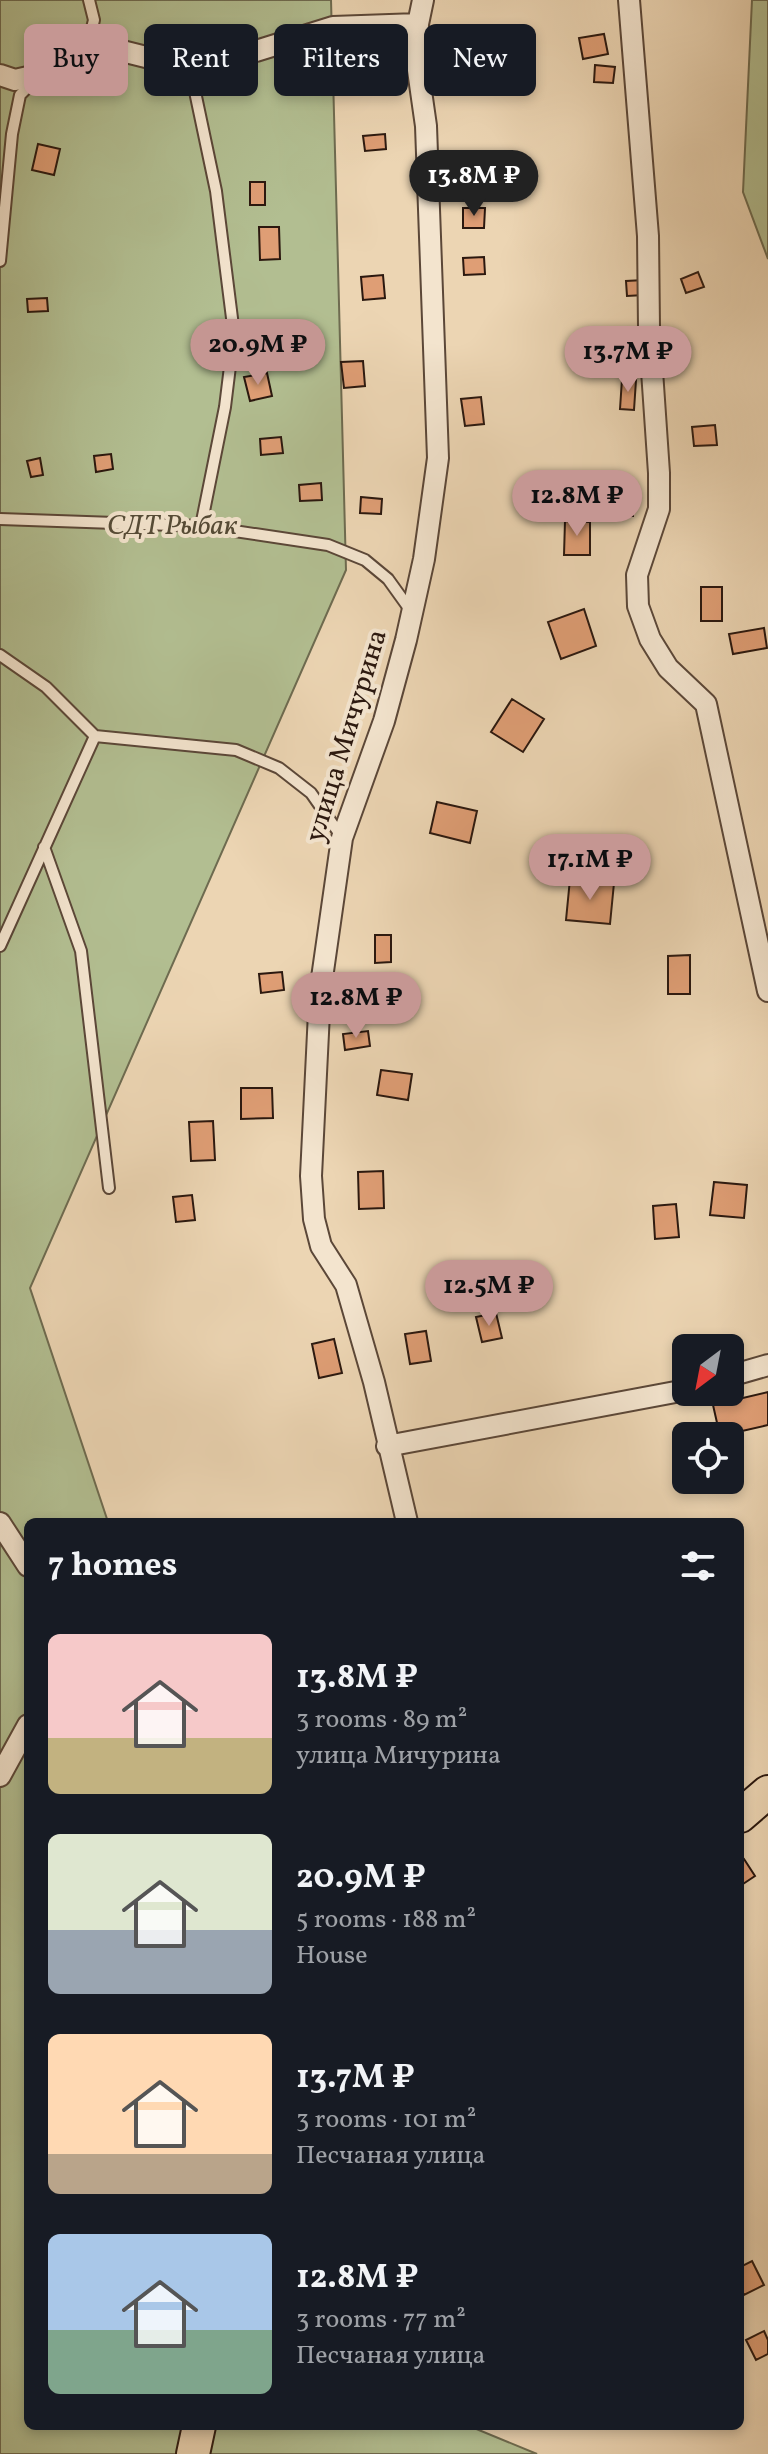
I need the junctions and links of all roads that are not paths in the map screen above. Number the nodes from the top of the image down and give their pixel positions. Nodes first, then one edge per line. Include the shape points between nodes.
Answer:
1 (89, 0) edge
2 (422, 0) edge
3 (629, 0) edge
4 (93, 24) edge
5 (418, 24) junction
6 (258, 50) edge
7 (0, 75) edge
8 (24, 78) edge
9 (24, 91) edge
10 (196, 96) edge
11 (0, 261) edge
12 (0, 519) edge
13 (201, 526) junction
14 (413, 612) junction
15 (0, 655) edge
16 (95, 736) junction
17 (342, 838) junction
18 (44, 847) junction
19 (0, 946) edge
20 (768, 991) edge
21 (109, 1188) dead end
22 (768, 1365) edge
23 (744, 1372) edge
24 (672, 1393) edge
25 (387, 1446) junction
26 (406, 1518) edge
27 (0, 1523) edge
28 (24, 1560) edge
29 (24, 1732) edge
30 (0, 1776) edge
31 (768, 1792) edge
32 (744, 1813) edge
33 (198, 2430) edge
34 (193, 2454) edge

1 - 4 lane
2 - 5 street, улица Мичурина
3 - 20 street via 648,236 659,473 659,509 637,575 638,606 668,668 706,704
5 - 6 street via 333,27
5 - 14 street, улица Мичурина via 438,458
7 - 8 street
9 - 11 lane via 12,134
10 - 13 lane via 216,191 234,334
12 - 13 lane
13 - 14 lane via 328,545 365,560 388,579
14 - 17 street, улица Мичурина via 384,721
15 - 16 lane via 46,687
16 - 17 lane via 236,750 279,768 311,793
16 - 18 lane
17 - 25 street, улица Мичурина via 320,992 311,1176 314,1219 321,1246 346,1285
18 - 19 lane
18 - 21 lane via 81,951
22 - 23 street
24 - 25 street
25 - 26 street, улица Мичурина
27 - 28 street
29 - 30 street
31 - 32 main road
33 - 34 main road

